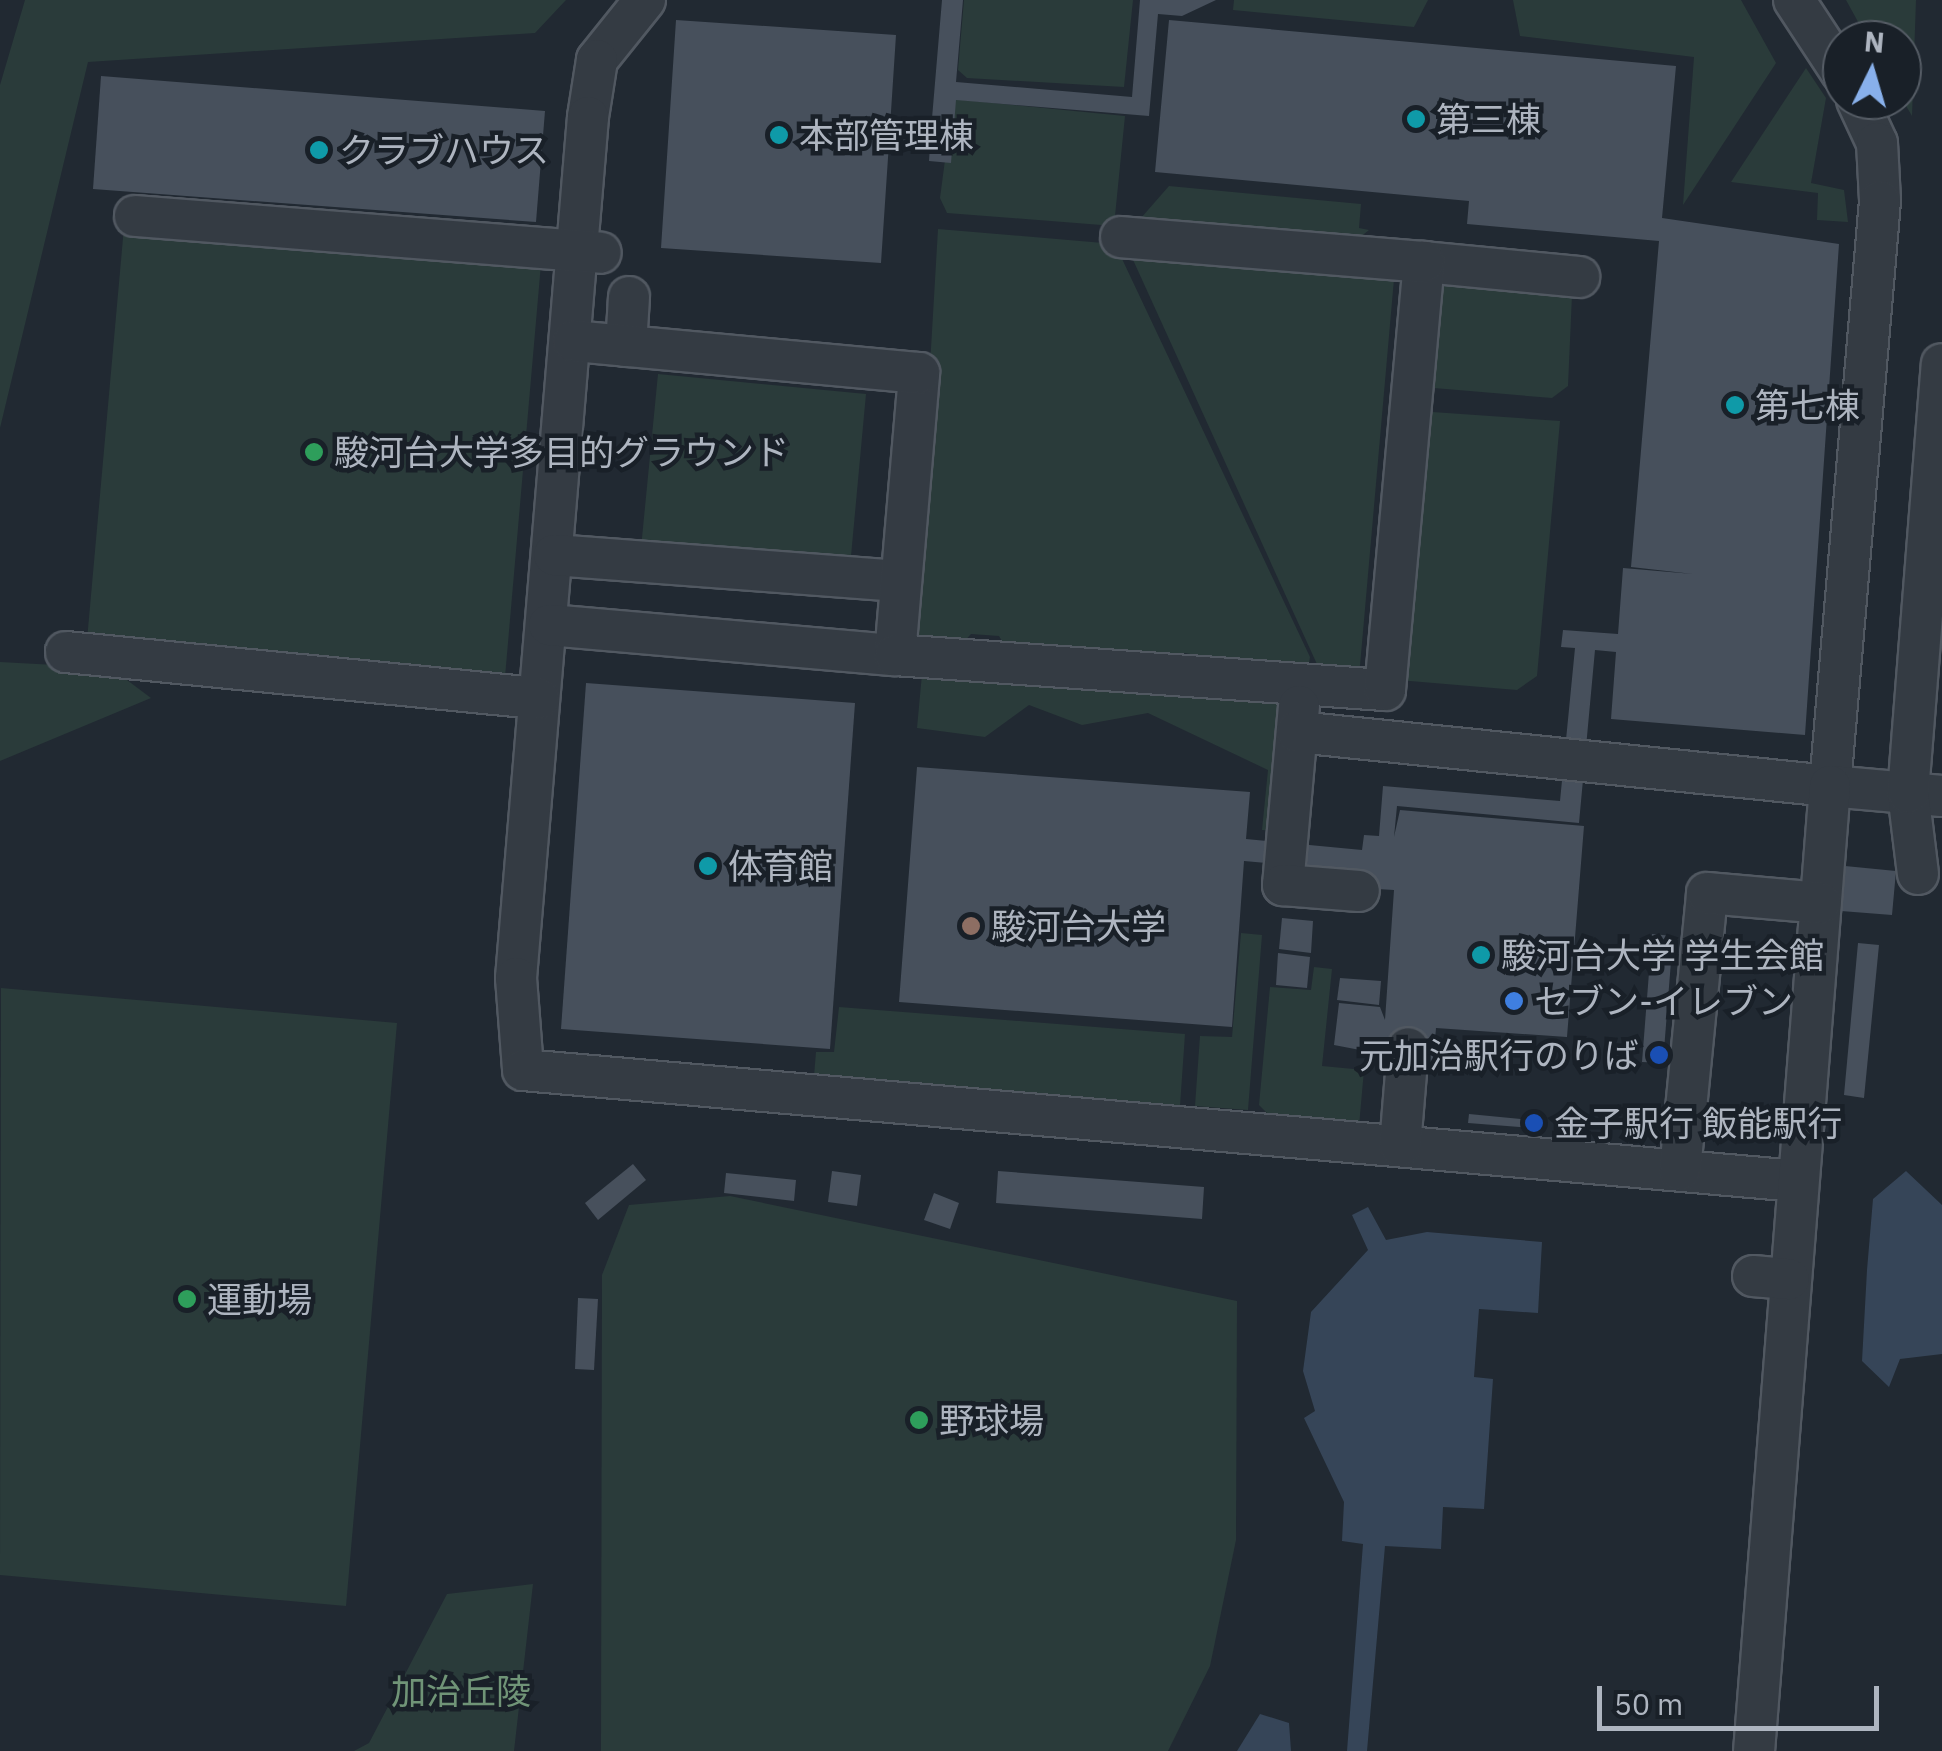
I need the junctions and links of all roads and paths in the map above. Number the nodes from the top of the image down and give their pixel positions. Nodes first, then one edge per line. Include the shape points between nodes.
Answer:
1 (645, 0) edge
2 (1794, 0) edge
3 (1822, 43) edge
4 (1866, 120) edge
5 (135, 216) dead end
6 (1121, 237) dead end
7 (591, 252) junction
8 (1424, 262) junction
9 (1579, 277) dead end
10 (629, 297) dead end
11 (572, 341) junction
12 (626, 346) junction
13 (1942, 364) edge
14 (554, 555) junction
15 (899, 581) junction
16 (549, 625) junction
17 (66, 652) dead end
18 (895, 655) junction
19 (1301, 682) junction
20 (539, 698) junction
21 (1297, 732) junction
22 (1830, 786) junction
23 (1925, 795) edge
24 (1918, 874) dead end
25 (1359, 891) dead end
26 (1820, 903) junction
27 (1408, 1048) dead end
28 (1400, 1146) junction
29 (1680, 1170) junction
30 (1796, 1180) junction
31 (1754, 1751) edge

1 - 7 lane via 597,60
2 - 3 lane
4 - 22 lane via 1877,144 1880,201
5 - 7 lane
6 - 8 lane
7 - 11 lane
8 - 9 lane
8 - 19 lane via 1385,690
10 - 12 lane
11 - 12 lane
11 - 14 lane
12 - 15 lane via 919,372
13 - 23 lane
14 - 15 lane
14 - 16 lane
15 - 18 lane
16 - 18 lane
16 - 20 lane
17 - 20 lane
18 - 19 lane
19 - 21 lane
20 - 28 lane via 516,978 523,1070
21 - 22 lane
21 - 25 lane via 1283,885
22 - 23 lane
22 - 26 lane
23 - 24 lane
26 - 29 lane via 1708,893
26 - 30 lane
27 - 28 lane
28 - 29 lane
29 - 30 lane
30 - 31 lane via 1771,1278

